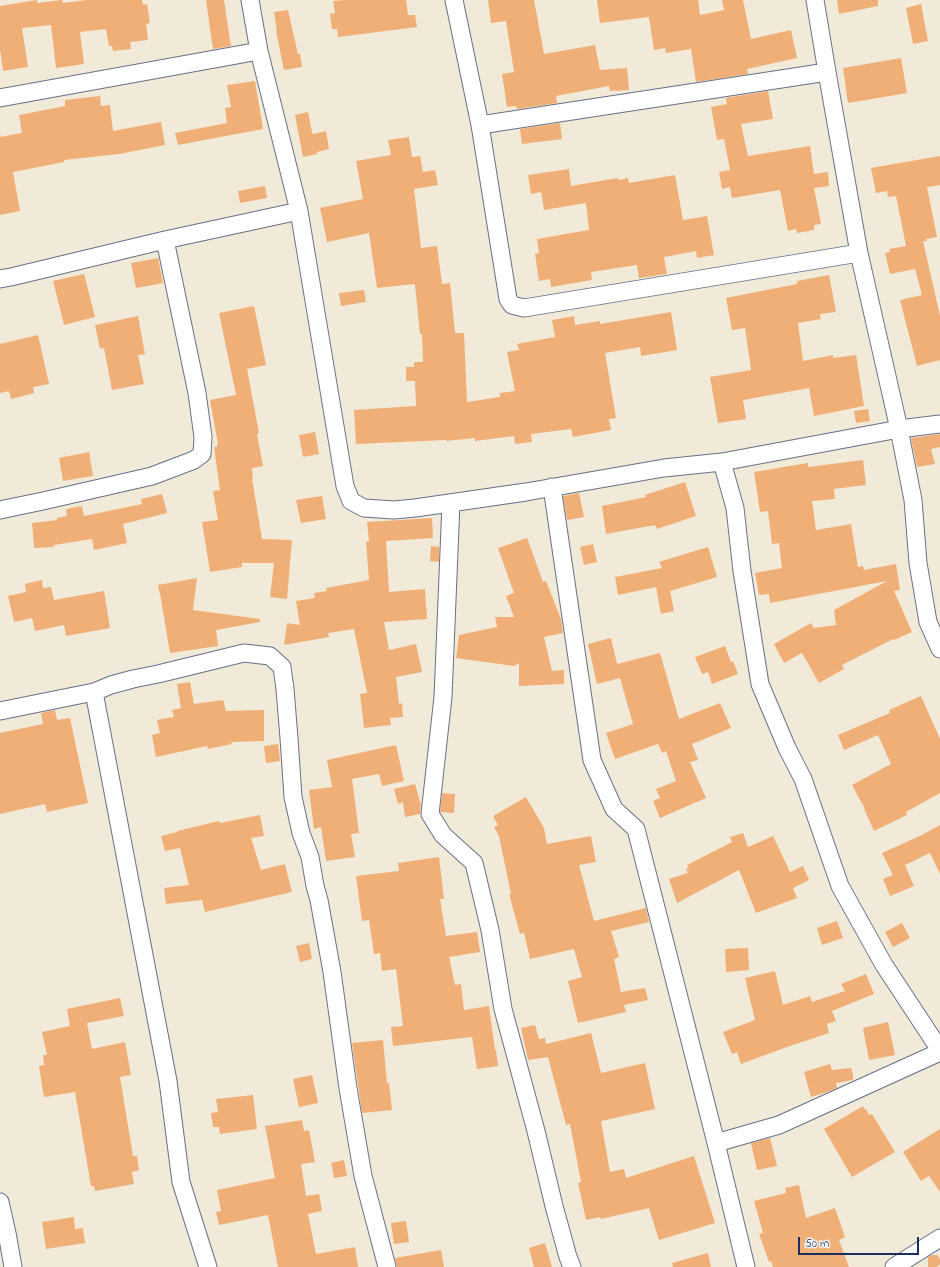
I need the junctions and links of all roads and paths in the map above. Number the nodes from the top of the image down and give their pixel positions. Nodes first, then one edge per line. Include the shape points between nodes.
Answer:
1 (250, 0) edge
2 (454, 0) edge
3 (815, 0) edge
4 (259, 51) junction
5 (827, 72) junction
6 (0, 98) edge
7 (480, 125) junction
8 (299, 211) junction
9 (165, 240) junction
10 (859, 253) junction
11 (0, 278) edge
12 (940, 424) edge
13 (899, 429) junction
14 (722, 462) junction
15 (552, 487) junction
16 (451, 503) junction
17 (0, 510) edge
18 (940, 650) edge
19 (94, 692) junction
20 (0, 711) edge
21 (940, 1051) edge
22 (716, 1143) junction
23 (0, 1202) edge
24 (940, 1238) edge
25 (13, 1267) edge
26 (208, 1267) edge
27 (387, 1267) edge
28 (572, 1267) edge
29 (746, 1267) edge
30 (894, 1267) edge

1 - 4 street
2 - 7 street
3 - 5 street
4 - 6 street
4 - 8 street
5 - 7 street
5 - 10 street
7 - 10 street via 508,299 512,305 524,308
8 - 9 street
8 - 16 street via 345,486 351,501 364,508 394,510
9 - 11 street
9 - 17 street via 197,393 203,437 202,454 194,460 152,476
10 - 13 street
12 - 13 street
13 - 14 street
13 - 18 street via 913,500 918,563 928,622
14 - 15 street via 664,468
14 - 21 street via 735,508 760,684 803,779 840,886 884,965
15 - 16 street
15 - 22 street via 592,760 614,809 636,829
16 - 28 street via 443,697 430,814 443,835 474,863 490,930 503,1009
19 - 20 street
19 - 26 street via 168,1081 181,1182
19 - 27 street via 133,679 244,653 270,656 282,667 293,797 319,900 363,1176
21 - 22 street via 779,1125
22 - 29 street
23 - 25 street
24 - 30 street

